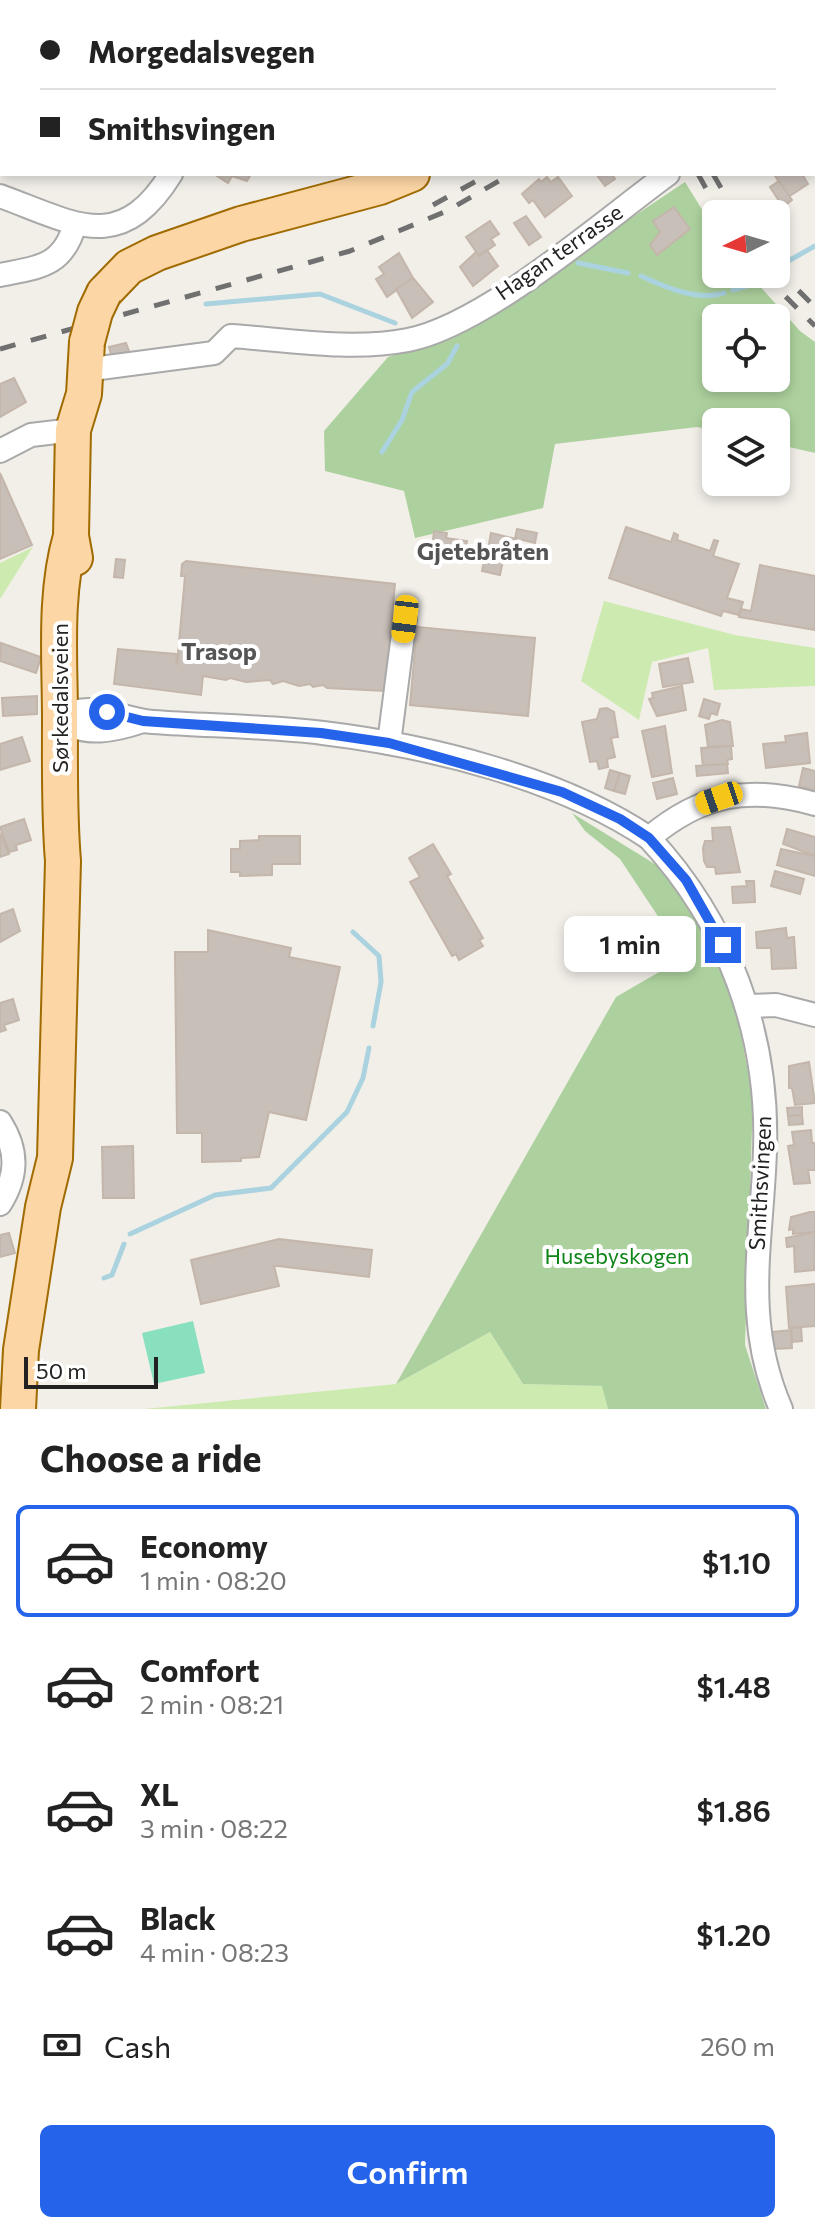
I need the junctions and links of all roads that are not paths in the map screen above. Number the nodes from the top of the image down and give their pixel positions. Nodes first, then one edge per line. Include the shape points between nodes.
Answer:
1 (170, 176) edge
2 (407, 176) edge
3 (665, 176) edge
4 (0, 196) edge
5 (75, 224) junction
6 (0, 275) edge
7 (86, 352) junction
8 (73, 425) junction
9 (0, 451) edge
10 (405, 619) dead end
11 (71, 719) junction
12 (389, 743) junction
13 (815, 804) edge
14 (649, 838) junction
15 (747, 1006) junction
16 (815, 1015) edge
17 (0, 1122) edge
18 (15, 1159) junction
19 (54, 1163) junction
20 (0, 1204) edge
21 (18, 1409) edge
22 (34, 1409) edge
23 (781, 1409) edge

1 - 5 street via 139,214 120,223
2 - 7 main road, Sørkedalsveien via 241,224 182,228 136,243 100,268
3 - 7 street, Hagan terrasse via 543,267 449,328 374,344 231,336 214,353
4 - 5 street
5 - 6 street via 66,248 51,262
7 - 8 main road, Sørkedalsveien via 67,392
8 - 9 street via 31,435
8 - 11 main road, Sørkedalsveien via 71,536 62,568
10 - 12 street
11 - 12 street, Smithsvingen via 106,730 143,721
11 - 19 main road, Sørkedalsveien via 59,815 63,861
12 - 14 street, Smithsvingen via 562,792
13 - 14 street via 756,793 719,798 677,815
14 - 15 street, Smithsvingen via 706,912
15 - 16 street via 776,1005
15 - 23 street, Smithsvingen via 765,1125 755,1271 757,1330
17 - 18 street via 13,1143
18 - 19 street
18 - 20 street via 14,1176
19 - 21 main road, Sørkedalsveien via 21,1350
19 - 22 main road, Sørkedalsveien via 60,1225

